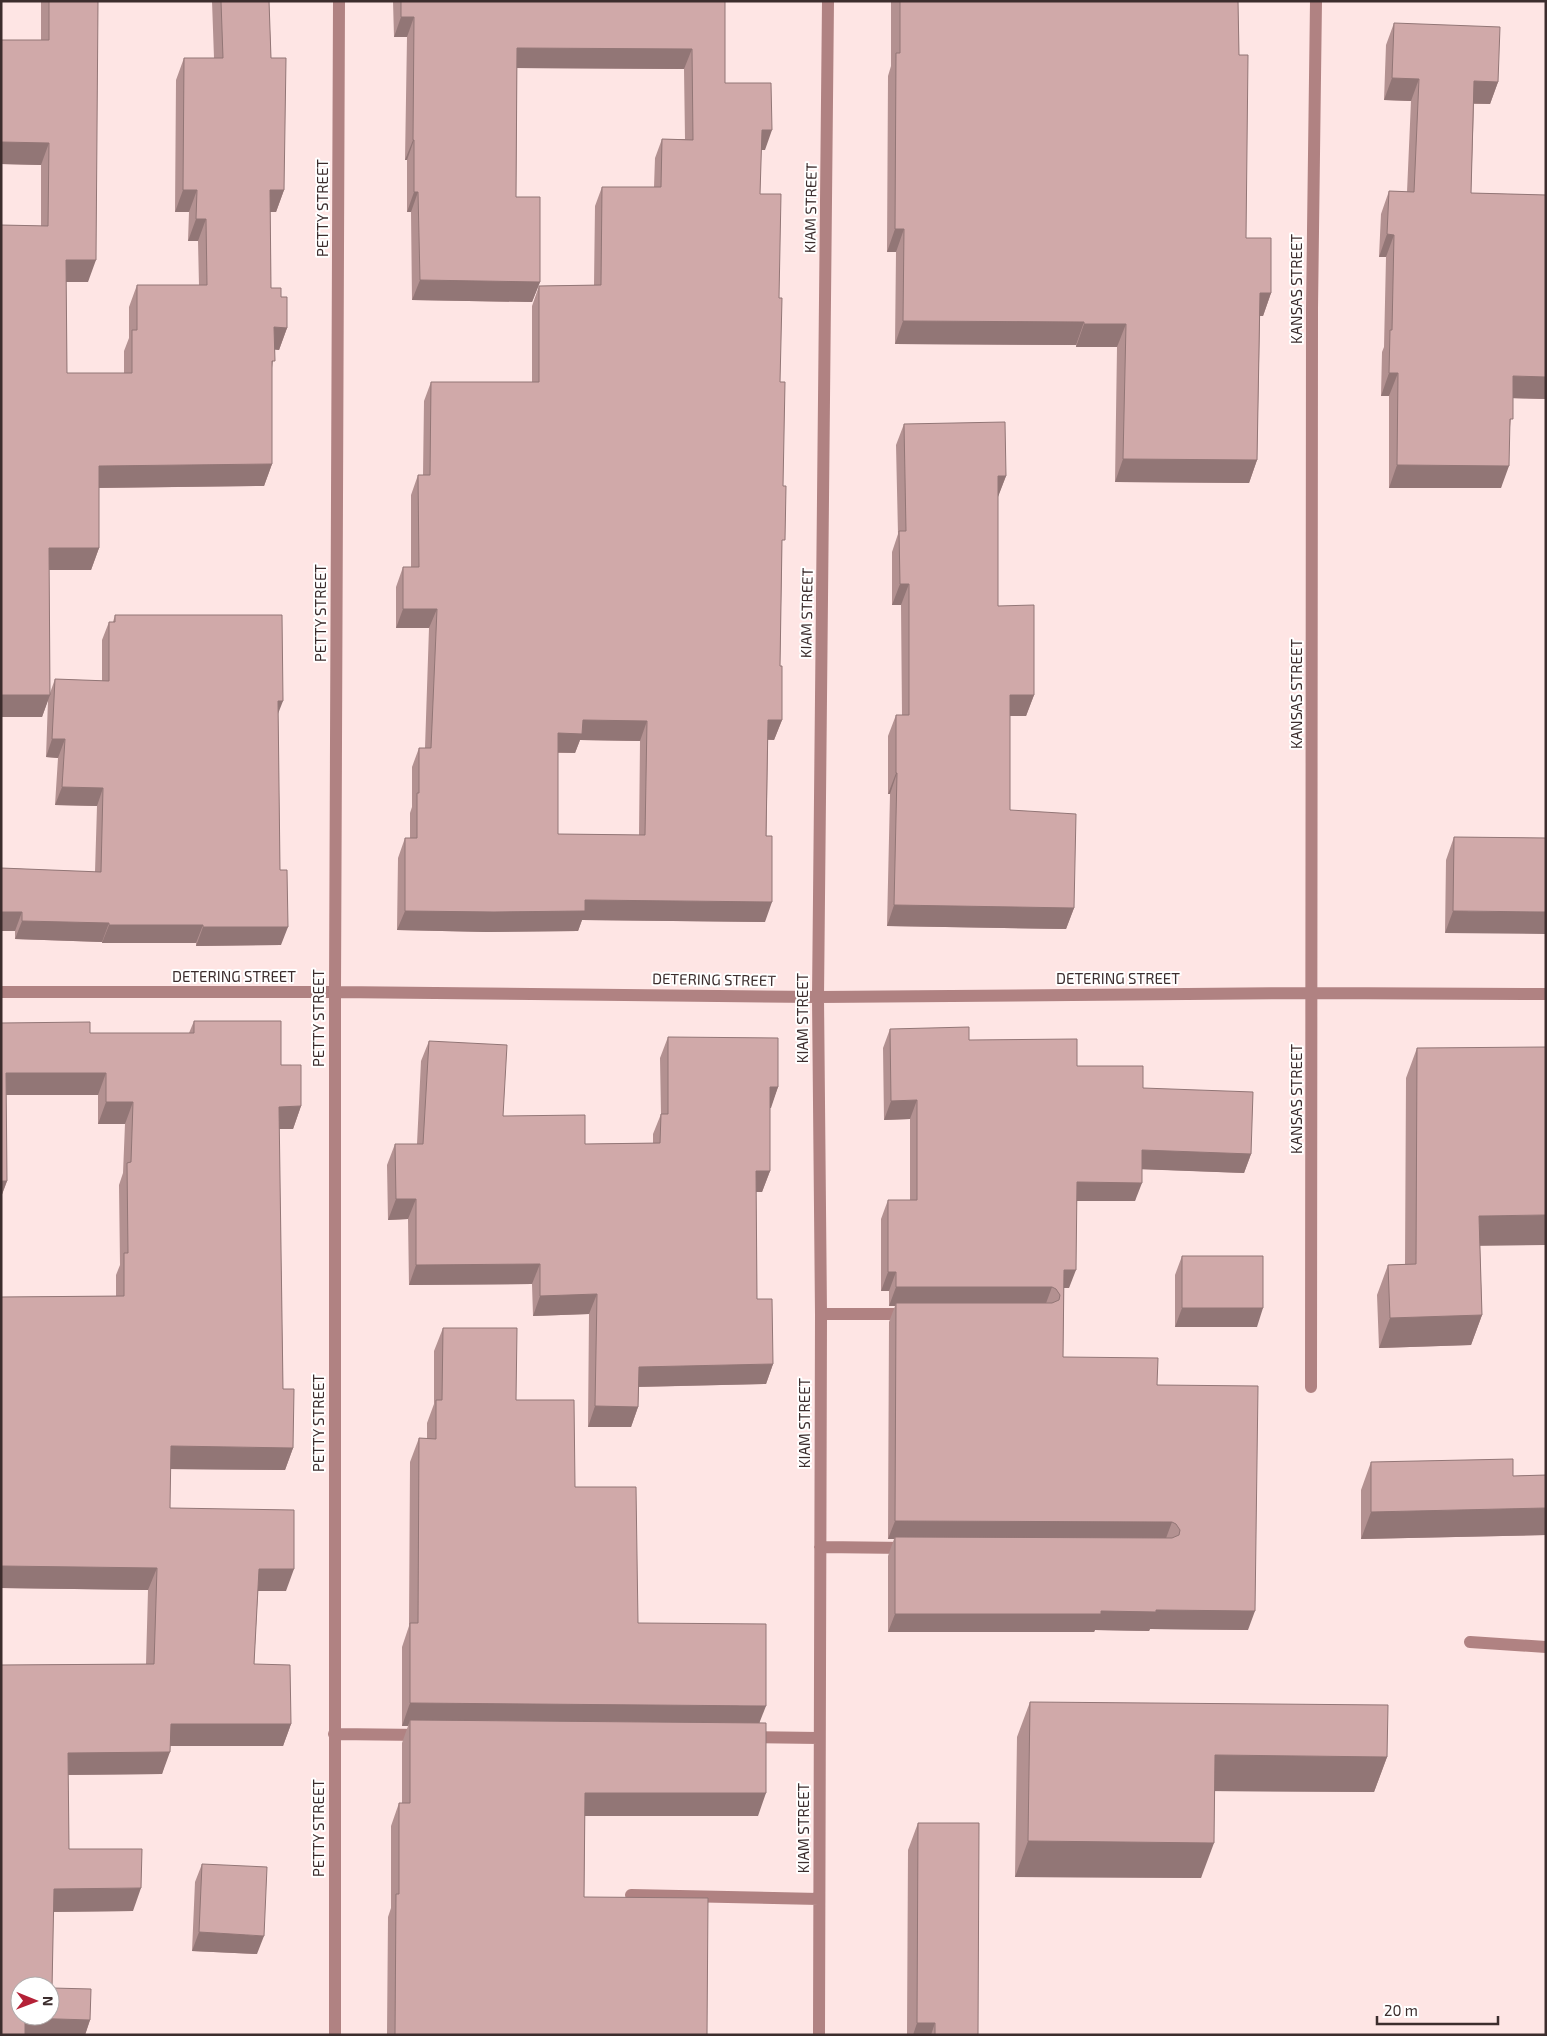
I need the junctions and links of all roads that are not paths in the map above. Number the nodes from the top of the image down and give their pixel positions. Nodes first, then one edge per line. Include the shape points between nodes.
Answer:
1 (339, 1) edge
2 (828, 1) edge
3 (1316, 1) edge
4 (1, 992) edge
5 (335, 992) junction
6 (1312, 993) junction
7 (1546, 994) edge
8 (818, 997) junction
9 (821, 1314) junction
10 (919, 1314) edge
11 (1311, 1387) dead end
12 (820, 1548) junction
13 (918, 1548) edge
14 (1470, 1642) dead end
15 (1546, 1647) edge
16 (334, 1734) junction
17 (431, 1735) edge
18 (740, 1737) edge
19 (819, 1738) junction
20 (632, 1895) edge
21 (819, 1898) junction
22 (335, 2035) edge
23 (819, 2035) edge

1 - 5 street, PETTY STREET
2 - 8 street, KIAM STREET
3 - 6 street, KANSAS STREET via 1312,308
4 - 5 street, DETERING STREET
5 - 8 street, DETERING STREET
5 - 16 street, PETTY STREET
6 - 7 street, DETERING STREET
6 - 8 street, DETERING STREET
6 - 11 street, KANSAS STREET
8 - 9 street, KIAM STREET
9 - 10 street
9 - 12 street, KIAM STREET
12 - 13 street
12 - 19 street, KIAM STREET
14 - 15 street
16 - 17 street
16 - 22 street, PETTY STREET
18 - 19 street
19 - 21 street, KIAM STREET
20 - 21 street
21 - 23 street, KIAM STREET

